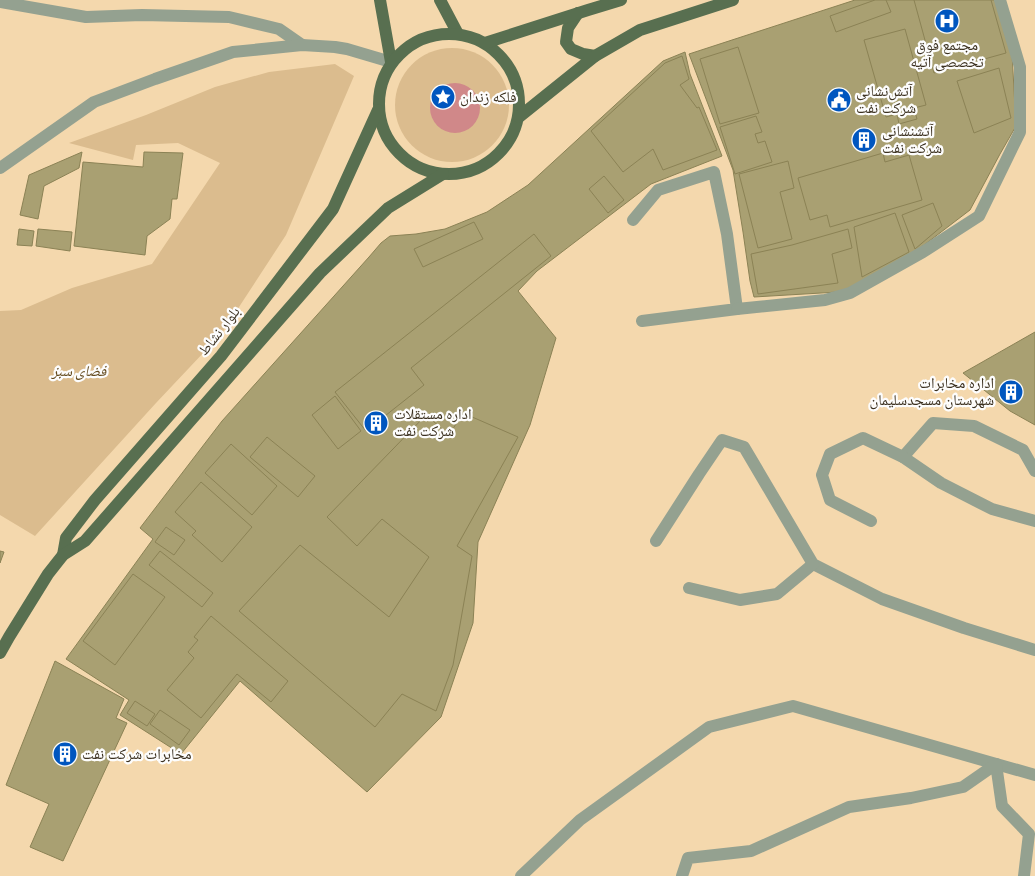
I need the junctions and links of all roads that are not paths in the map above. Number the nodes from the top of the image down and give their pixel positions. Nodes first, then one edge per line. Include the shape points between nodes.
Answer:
1 (380, 0) edge
2 (440, 0) edge
3 (621, 0) edge
4 (733, 0) edge
5 (1000, 0) edge
6 (0, 2) edge
7 (578, 13) junction
8 (458, 34) junction
9 (485, 43) junction
10 (302, 45) junction
11 (595, 56) junction
12 (391, 62) junction
13 (378, 110) junction
14 (519, 117) junction
15 (0, 168) edge
16 (443, 174) junction
17 (633, 220) dead end
18 (737, 309) junction
19 (642, 322) dead end
20 (903, 457) junction
21 (1035, 471) edge
22 (871, 521) dead end
23 (1035, 521) edge
24 (656, 541) dead end
25 (63, 555) junction
26 (813, 564) junction
27 (689, 588) dead end
28 (1035, 650) edge
29 (0, 653) edge
30 (996, 764) junction
31 (1035, 775) edge
32 (521, 876) edge
33 (682, 876) edge
34 (1024, 876) edge

1 - 12 main road
2 - 8 main road
3 - 7 main road
4 - 11 main road via 640,30
5 - 18 street via 1020,67 1020,132 979,216 850,293 824,300
6 - 10 street via 86,17 229,17 280,29
7 - 9 main road
7 - 11 main road via 568,28 566,42 571,49
8 - 9 main road
8 - 12 main road via 439,34 421,40
9 - 14 main road via 510,67 517,83
10 - 12 street via 347,49
10 - 15 street via 232,52 94,102
11 - 14 main road
12 - 13 main road via 379,93
13 - 16 main road via 388,140 408,162 424,171
13 - 25 main road, بلوار نشاط via 333,209 221,356 95,500 66,538
14 - 16 main road via 506,147 494,159 466,173
16 - 25 main road, بلوار نشاط via 388,208 320,274 85,541
17 - 18 street via 658,190 714,172 727,234
18 - 19 street
20 - 21 street via 933,423 974,426 1023,450
20 - 22 street via 863,438 830,454 822,475 830,500
20 - 23 street via 941,483 992,510
24 - 26 street via 722,440 744,447
25 - 29 main road, بلوار نشاط
26 - 27 street via 778,594 740,600
26 - 28 street via 882,599
30 - 31 street
30 - 32 street via 793,706 709,727 580,820
30 - 33 street via 963,787 849,807 751,851 688,858
30 - 34 street via 1002,806 1029,834

